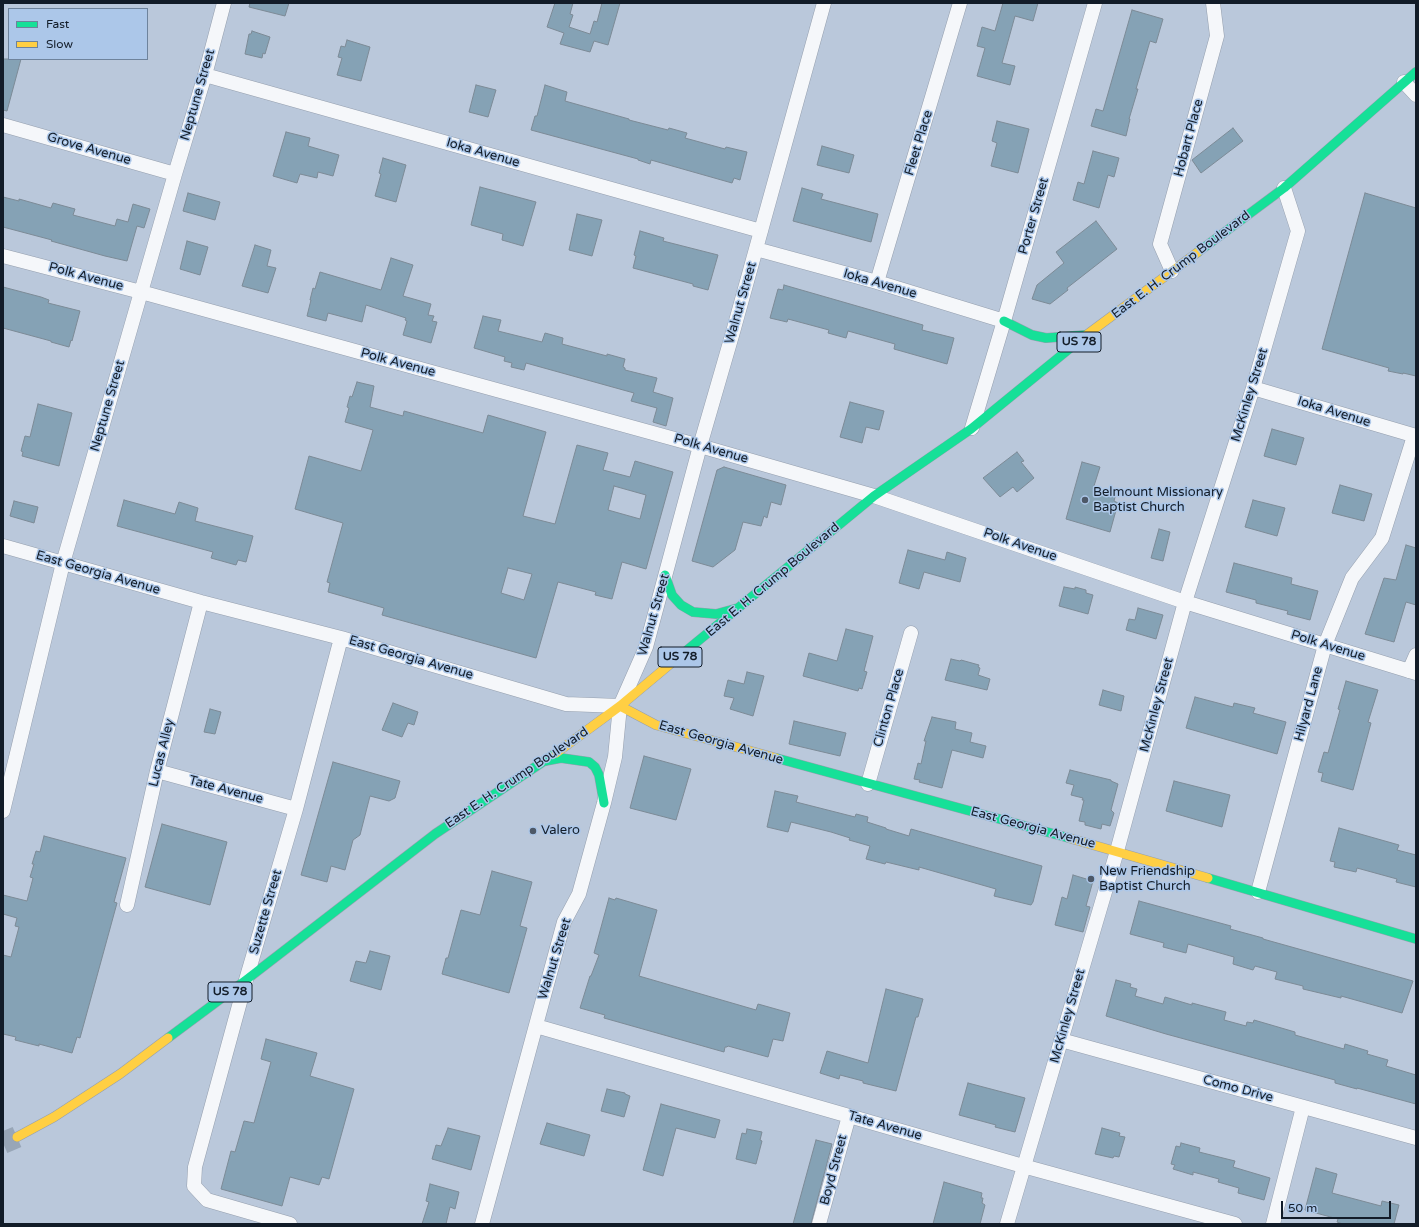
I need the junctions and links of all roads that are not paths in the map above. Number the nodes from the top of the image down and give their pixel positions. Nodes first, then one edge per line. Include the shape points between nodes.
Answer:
1 (224, 3) edge
2 (823, 3) edge
3 (960, 3) edge
4 (1095, 3) edge
5 (1213, 3) edge
6 (1416, 72) edge
7 (205, 74) junction
8 (1404, 82) junction
9 (1416, 95) edge
10 (3, 125) edge
11 (175, 174) junction
12 (1284, 188) junction
13 (761, 231) junction
14 (756, 249) junction
15 (3, 256) edge
16 (1172, 271) junction
17 (877, 282) junction
18 (141, 292) junction
19 (1004, 321) junction
20 (1086, 335) junction
21 (1254, 388) junction
22 (971, 429) junction
23 (1415, 436) edge
24 (700, 446) junction
25 (874, 496) junction
26 (3, 546) edge
27 (63, 563) junction
28 (665, 575) junction
29 (201, 602) junction
30 (1185, 602) junction
31 (739, 608) junction
32 (911, 633) dead end
33 (341, 638) junction
34 (1325, 645) junction
35 (1416, 655) edge
36 (1413, 672) edge
37 (620, 706) junction
38 (545, 761) junction
39 (157, 771) junction
40 (868, 784) junction
41 (604, 803) junction
42 (296, 809) junction
43 (3, 812) edge
44 (1117, 851) junction
45 (1258, 892) junction
46 (127, 905) dead end
47 (1416, 939) edge
48 (246, 980) junction
49 (536, 1026) junction
50 (1061, 1040) junction
51 (1303, 1107) junction
52 (849, 1116) junction
53 (17, 1137) tunnel mouth
54 (1416, 1138) edge
55 (1023, 1166) junction
56 (290, 1224) edge
57 (482, 1224) edge
58 (819, 1224) edge
59 (1007, 1224) edge
60 (1235, 1224) edge
61 (1273, 1224) edge

1 - 7 street, Neptune Street
2 - 13 street, Walnut Street
3 - 17 street, Fleet Place
4 - 19 street, Porter Street
5 - 16 street, Hobart Place via 1217,36 1160,244
6 - 8 main road, East E. H. Crump Boulevard / US 78
7 - 11 street, Neptune Street
7 - 13 street, Ioka Avenue
8 - 9 street
8 - 12 main road, East E. H. Crump Boulevard / US 78
10 - 11 street, Grove Avenue
11 - 18 street, Neptune Street
12 - 16 main road, East E. H. Crump Boulevard / US 78
12 - 21 street, McKinley Street via 1298,231
13 - 14 street, Walnut Street
14 - 17 street, Ioka Avenue
14 - 24 street, Walnut Street
15 - 18 street, Polk Avenue
16 - 20 main road, East E. H. Crump Boulevard / US 78
17 - 19 street, Ioka Avenue
18 - 24 street, Polk Avenue
18 - 27 street, Neptune Street
19 - 20 main road via 1032,335 1046,338
19 - 22 street, Porter Street
20 - 22 main road, East E. H. Crump Boulevard / US 78
21 - 23 street, Ioka Avenue
21 - 30 street, McKinley Street
22 - 25 main road, East E. H. Crump Boulevard / US 78
23 - 34 street, Hilyard Lane via 1382,538 1352,578
24 - 25 street, Polk Avenue
24 - 28 street, Walnut Street
25 - 30 street, Polk Avenue
25 - 31 main road, East E. H. Crump Boulevard / US 78
26 - 27 street, East Georgia Avenue
27 - 29 street, East Georgia Avenue
27 - 43 street, Neptune Street
28 - 31 main road via 672,596 693,612 716,614
28 - 37 street, Walnut Street via 646,647
29 - 33 street, East Georgia Avenue
29 - 39 street, Lucas Alley
30 - 34 street, Polk Avenue
30 - 44 street, McKinley Street
31 - 37 main road, East E. H. Crump Boulevard / US 78
32 - 40 street, Clinton Place
33 - 37 street, East Georgia Avenue via 566,704
33 - 42 street, Suzette Street
34 - 36 street, Polk Avenue
34 - 45 street, Hilyard Lane
35 - 36 street, Polk Avenue
37 - 38 main road, East E. H. Crump Boulevard / US 78
37 - 40 main road, East Georgia Avenue via 656,725
37 - 41 street, Walnut Street via 615,757
38 - 41 main road via 561,758 590,762 599,774
38 - 48 main road, East E. H. Crump Boulevard / US 78 via 435,834
39 - 42 street, Tate Avenue
39 - 46 street, Lucas Alley
40 - 44 main road, East Georgia Avenue
41 - 49 street, Walnut Street via 579,894 564,922
42 - 48 street, Suzette Street
44 - 45 main road, East Georgia Avenue
44 - 50 street, McKinley Street
45 - 47 main road, East Georgia Avenue
48 - 53 main road, East E. H. Crump Boulevard / US 78 via 120,1074 54,1117
48 - 56 street, Suzette Street via 195,1167 194,1186 207,1200
49 - 52 street, Tate Avenue
49 - 57 street, Walnut Street
50 - 51 street, Como Drive
50 - 55 street, McKinley Street
51 - 54 street, Como Drive
51 - 61 street
52 - 55 street, Tate Avenue
52 - 58 street, Boyd Street
55 - 59 street, McKinley Street
55 - 60 street, Tate Avenue

